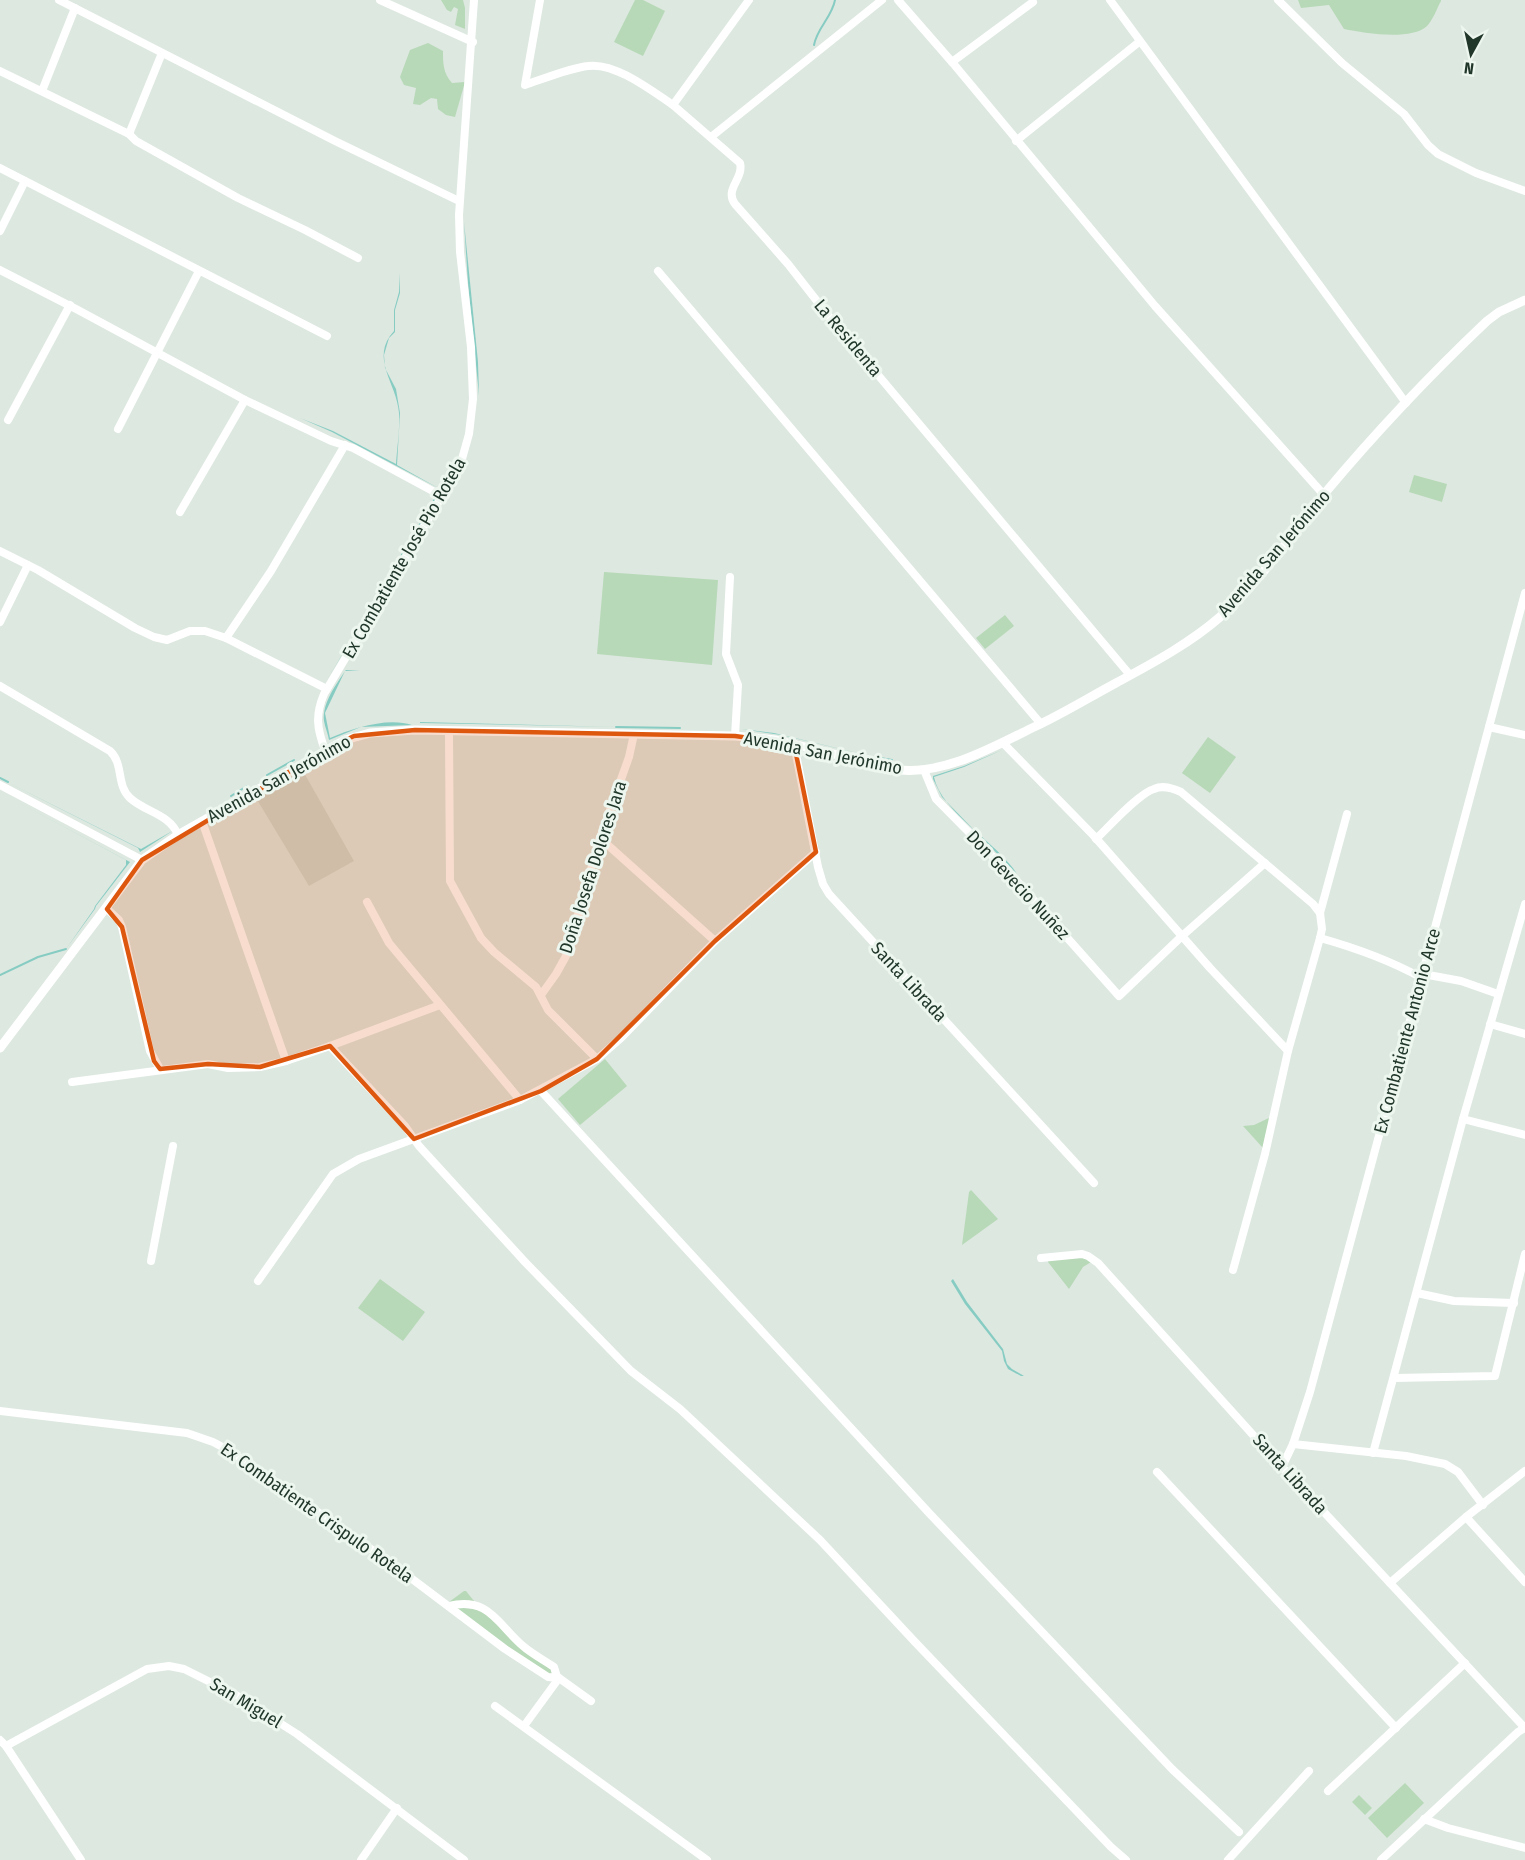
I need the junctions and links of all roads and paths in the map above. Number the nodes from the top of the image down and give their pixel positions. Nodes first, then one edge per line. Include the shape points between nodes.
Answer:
1 (59, 0) edge
2 (380, 0) edge
3 (474, 0) edge
4 (540, 0) edge
5 (749, 0) edge
6 (882, 0) edge
7 (898, 0) edge
8 (1110, 0) edge
9 (1278, 0) edge
10 (1033, 2) dead end
11 (75, 8) junction
12 (473, 42) junction
13 (1139, 42) junction
14 (162, 53) junction
15 (952, 62) junction
16 (0, 71) edge
17 (42, 92) junction
18 (673, 105) junction
19 (129, 134) junction
20 (711, 137) junction
21 (1016, 141) junction
22 (0, 168) edge
23 (25, 181) junction
24 (1525, 191) edge
25 (459, 201) junction
26 (0, 231) edge
27 (358, 258) dead end
28 (0, 270) edge
29 (200, 271) junction
30 (658, 271) dead end
31 (1525, 300) edge
32 (70, 306) junction
33 (327, 336) dead end
34 (157, 353) junction
35 (245, 400) junction
36 (1406, 403) junction
37 (8, 420) dead end
38 (118, 429) dead end
39 (345, 445) junction
40 (1324, 495) junction
41 (442, 496) junction
42 (180, 512) dead end
43 (0, 551) edge
44 (28, 565) junction
45 (730, 577) dead end
46 (1525, 593) edge
47 (0, 622) edge
48 (225, 638) junction
49 (1130, 675) junction
50 (0, 686) edge
51 (327, 689) junction
52 (1041, 724) junction
53 (1489, 727) junction
54 (450, 731) junction
55 (634, 734) junction
56 (1525, 735) edge
57 (735, 736) junction
58 (1003, 743) junction
59 (794, 744) junction
60 (325, 750) junction
61 (924, 770) junction
62 (0, 785) edge
63 (1347, 814) dead end
64 (202, 821) junction
65 (178, 835) junction
66 (600, 838) junction
67 (1096, 839) junction
68 (816, 852) junction
69 (142, 860) junction
70 (1265, 863) junction
71 (367, 902) dead end
72 (1525, 904) edge
73 (107, 909) junction
74 (1320, 914) junction
75 (1516, 935) junction
76 (1182, 936) junction
77 (1320, 938) junction
78 (1525, 938) edge
79 (715, 941) junction
80 (1422, 976) junction
81 (1498, 994) junction
82 (541, 995) junction
83 (440, 1005) junction
84 (1490, 1024) junction
85 (1525, 1034) edge
86 (330, 1046) junction
87 (0, 1048) edge
88 (1288, 1051) junction
89 (597, 1059) junction
90 (286, 1061) junction
91 (160, 1069) junction
92 (72, 1082) dead end
93 (541, 1090) junction
94 (520, 1100) junction
95 (1463, 1119) junction
96 (1525, 1135) edge
97 (414, 1139) junction
98 (173, 1146) dead end
99 (1094, 1183) dead end
100 (1525, 1254) edge
101 (1041, 1258) dead end
102 (150, 1261) dead end
103 (1233, 1270) dead end
104 (1523, 1276) edge
105 (258, 1281) dead end
106 (1417, 1293) junction
107 (1514, 1303) junction
108 (1394, 1378) junction
109 (0, 1411) edge
110 (1293, 1444) junction
111 (1373, 1453) junction
112 (1282, 1467) junction
113 (1525, 1471) edge
114 (1157, 1472) dead end
115 (1483, 1505) junction
116 (1466, 1517) junction
117 (1525, 1582) edge
118 (1390, 1583) junction
119 (449, 1606) junction
120 (1465, 1663) junction
121 (558, 1677) junction
122 (591, 1701) dead end
123 (495, 1706) dead end
124 (524, 1726) junction
125 (1396, 1728) junction
126 (1525, 1728) edge
127 (3, 1743) edge
128 (1309, 1771) dead end
129 (1328, 1791) dead end
130 (397, 1808) junction
131 (1424, 1819) junction
132 (1239, 1832) dead end
133 (1525, 1848) edge
134 (81, 1860) edge
135 (361, 1860) edge
136 (464, 1860) edge
137 (707, 1860) edge
138 (1126, 1860) edge
139 (1228, 1860) edge
140 (1381, 1860) edge

1 - 11 street
2 - 12 street
3 - 12 street, Ex Combatiente José Pio Rotela
4 - 18 street, La Residenta via 525,85 589,66 603,66 647,87
5 - 18 street
6 - 20 street
7 - 15 street
8 - 13 street
9 - 24 street via 1342,63 1404,114 1438,154
10 - 15 street
11 - 14 street
11 - 17 street
12 - 25 street, Ex Combatiente José Pio Rotela
13 - 21 street
13 - 36 street
14 - 19 street
14 - 25 street
15 - 21 street
16 - 17 street
17 - 19 street
18 - 20 street, La Residenta
19 - 27 street via 238,198
20 - 49 street, La Residenta via 740,163 740,175 730,193 735,204
21 - 40 street via 1155,306
22 - 23 street
23 - 26 street
23 - 29 street
25 - 41 street, Ex Combatiente José Pio Rotela via 473,399 460,466
28 - 32 street
29 - 33 street
29 - 34 street
30 - 52 street
31 - 36 street, Avenida San Jerónimo via 1487,321
32 - 34 street
32 - 37 street
34 - 35 street
34 - 38 street
35 - 39 street
35 - 42 street
36 - 40 street, Avenida San Jerónimo
39 - 41 street
39 - 48 street via 272,571
40 - 49 street, Avenida San Jerónimo via 1218,619
41 - 51 street, Ex Combatiente José Pio Rotela
43 - 44 street
44 - 47 street
44 - 48 street via 154,637 167,640 198,630
45 - 57 street via 726,647 738,685
46 - 53 street, Ex Combatiente Antonio Arce
48 - 51 street
49 - 52 street, Avenida San Jerónimo
50 - 65 street via 110,751 130,799 171,823
51 - 60 street, Ex Combatiente José Pio Rotela via 317,721
52 - 58 street, Avenida San Jerónimo
53 - 56 street
53 - 80 street, Ex Combatiente Antonio Arce
54 - 55 street, Avenida San Jerónimo
54 - 60 street, Avenida San Jerónimo via 370,733
54 - 82 street via 450,881 482,938
55 - 57 street, Avenida San Jerónimo
55 - 66 street, Doña Josefa Dolores Jara
57 - 59 street, Avenida San Jerónimo
58 - 61 street, Avenida San Jerónimo
58 - 67 street
59 - 61 street, Avenida San Jerónimo via 900,770
59 - 68 street, Santa Librada
60 - 64 street, Avenida San Jerónimo
61 - 76 street, Don Gevecio Nuñez via 936,799 1014,878 1119,996
62 - 69 street
63 - 74 street
64 - 65 street, Avenida San Jerónimo
64 - 90 street
65 - 69 street, Avenida San Jerónimo
66 - 79 street
66 - 82 street, Doña Josefa Dolores Jara via 566,956
67 - 70 street via 1147,792 1163,787 1181,792
67 - 76 street
68 - 79 street
68 - 99 street, Santa Librada via 829,894
69 - 73 street, Avenida San Jerónimo
70 - 74 street
70 - 76 street
71 - 83 street via 389,943
72 - 75 street
73 - 87 street, Avenida San Jerónimo
73 - 91 street via 122,927 150,1051
74 - 77 street
75 - 78 street
75 - 81 street
76 - 88 street
77 - 80 street via 1389,960
77 - 88 street
79 - 89 street
80 - 81 street via 1461,981
80 - 110 street, Ex Combatiente Antonio Arce
81 - 84 street
82 - 89 street via 548,1010
83 - 86 street
83 - 94 street
84 - 85 street
84 - 95 street
86 - 90 street
86 - 97 street
88 - 103 street
89 - 93 street
90 - 91 street via 260,1067 208,1064
91 - 92 street
93 - 94 street
93 - 132 street via 930,1514 1172,1769
94 - 97 street
95 - 96 street
95 - 106 street
97 - 105 street via 359,1159 333,1174
97 - 138 street via 631,1371 680,1409 820,1540 983,1715
98 - 102 street
100 - 104 street
101 - 112 street, Santa Librada via 1072,1253 1098,1263
104 - 107 street
106 - 107 street via 1454,1301
106 - 108 street
107 - 108 street via 1495,1376
108 - 111 street
109 - 119 street, Ex Combatiente Crispulo Rotela via 178,1432 213,1442
110 - 111 street
110 - 112 street, Ex Combatiente Antonio Arce
111 - 115 street via 1445,1464 1458,1472
112 - 118 street, Santa Librada
113 - 115 street
114 - 125 street
115 - 116 street
116 - 117 street
116 - 118 street
118 - 120 street, Santa Librada
119 - 121 street, Ex Combatiente Crispulo Rotela via 505,1649 548,1677
119 - 121 street, Ex Combatiente Crispulo Rotela via 465,1604 490,1611 523,1646 552,1666
120 - 125 street
120 - 126 street, Santa Librada
121 - 122 street, Ex Combatiente Crispulo Rotela
121 - 124 street
123 - 124 street
124 - 137 street
125 - 129 street
126 - 131 street
127 - 130 street, San Miguel via 147,1669 169,1666 196,1674 237,1695 285,1725
127 - 134 street, San Miguel
128 - 139 street
130 - 135 street
130 - 136 street, San Miguel
131 - 133 street
131 - 140 street

